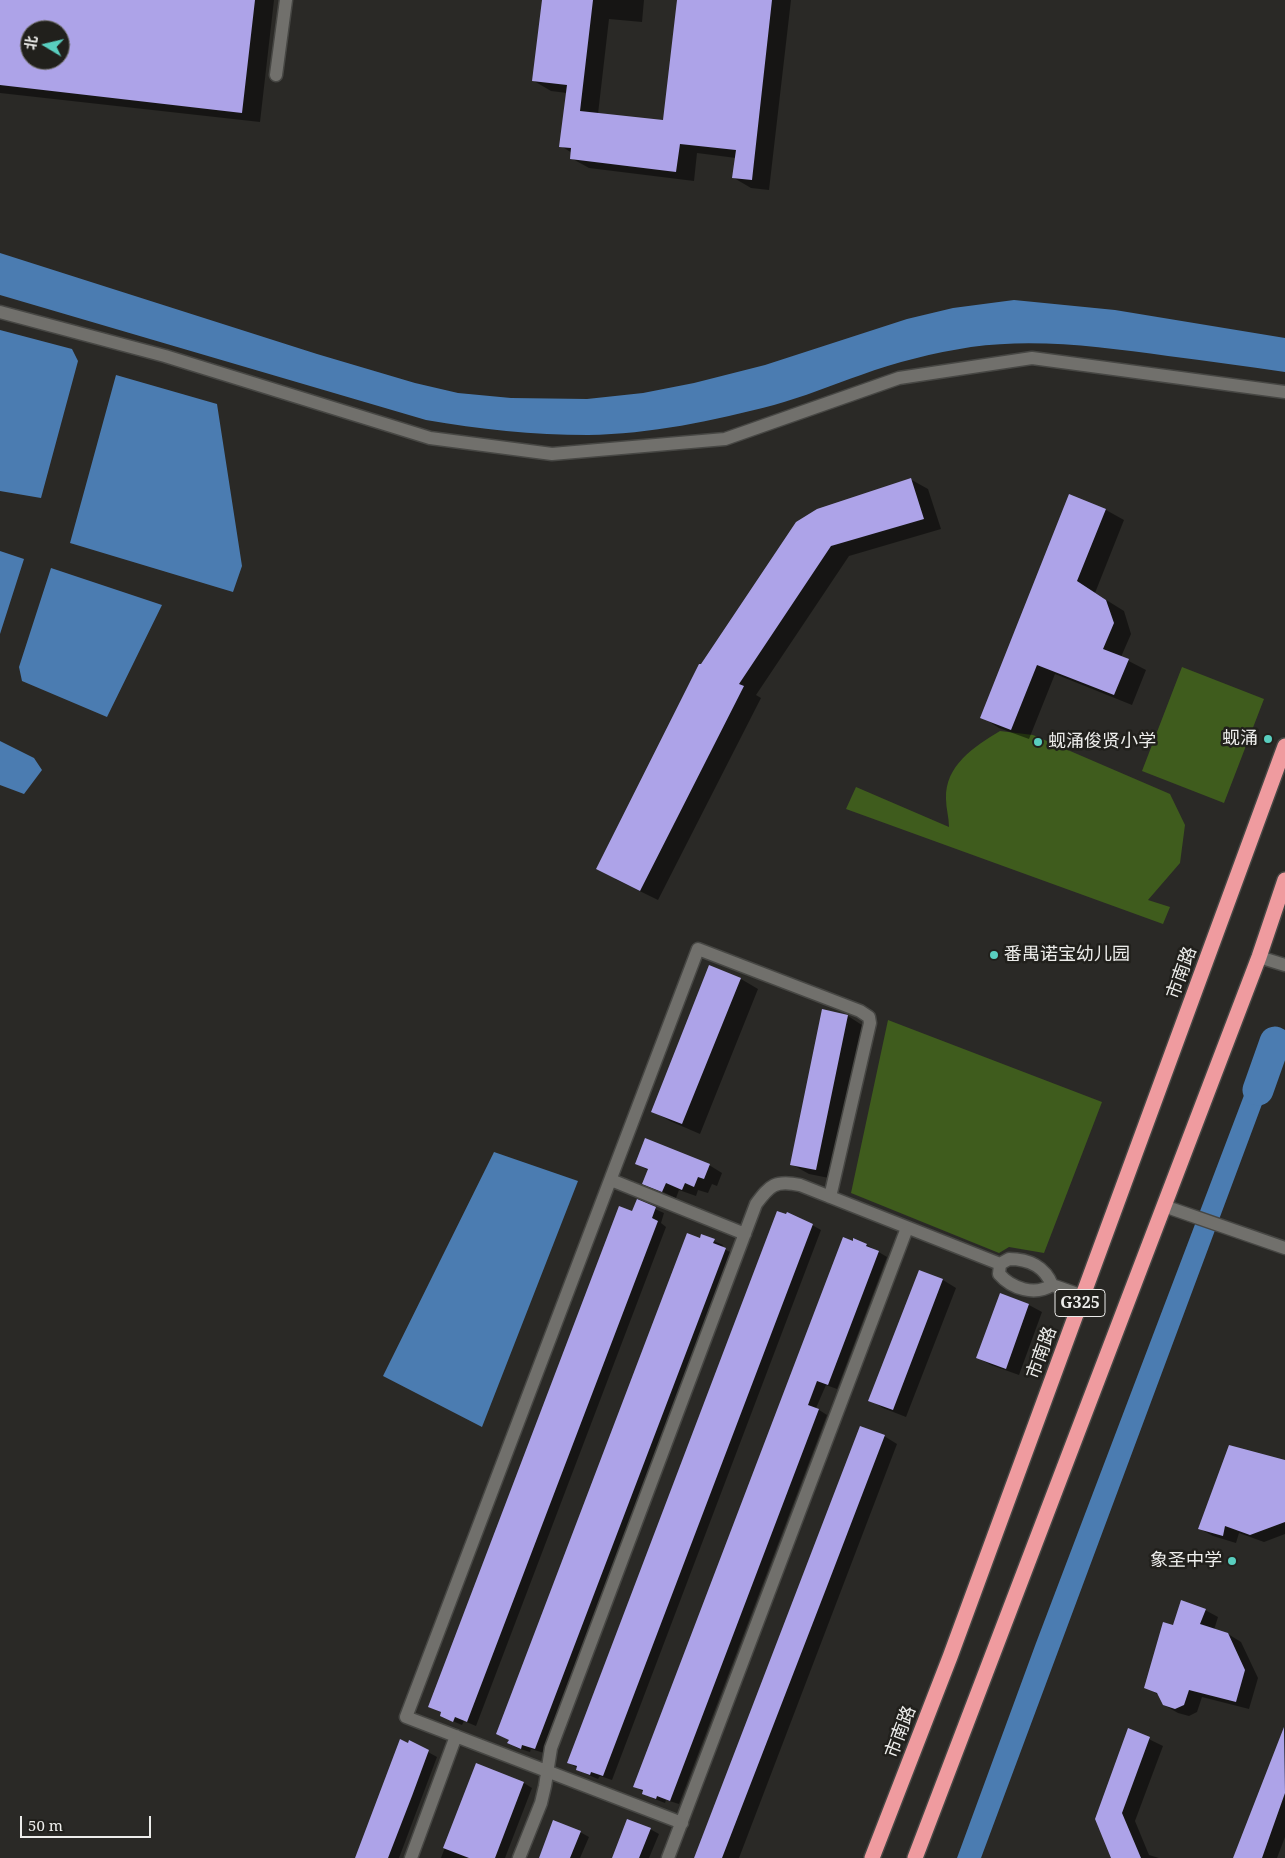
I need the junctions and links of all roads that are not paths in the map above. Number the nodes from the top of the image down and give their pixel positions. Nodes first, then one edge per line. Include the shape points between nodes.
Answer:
1 (286, 0) edge
2 (276, 75) dead end
3 (0, 312) edge
4 (1285, 392) edge
5 (1285, 746) edge
6 (1285, 880) edge
7 (1259, 957) junction
8 (1285, 965) edge
9 (610, 1180) junction
10 (830, 1197) junction
11 (1164, 1206) junction
12 (907, 1228) junction
13 (745, 1234) junction
14 (1285, 1248) edge
15 (1000, 1264) junction
16 (1052, 1285) junction
17 (1083, 1296) junction
18 (456, 1736) junction
19 (547, 1771) junction
20 (682, 1823) junction
21 (411, 1858) edge
22 (519, 1858) edge
23 (668, 1858) edge
24 (872, 1858) edge
25 (915, 1858) edge

1 - 2 street
3 - 4 street via 165,356 430,438 552,454 725,439 899,378 1032,358
5 - 17 highway, 市南路 / G325
6 - 7 highway, G325
7 - 8 street
7 - 11 highway, G325
9 - 10 street via 698,949 860,1011 869,1018
9 - 13 street
9 - 18 street via 406,1717
10 - 12 street
10 - 13 street via 800,1185 774,1184 756,1204
11 - 14 street
11 - 25 highway, G325
12 - 15 street
12 - 20 street
13 - 19 street via 551,1748
15 - 16 street via 1015,1259 1038,1265
15 - 16 street via 999,1274 1018,1288 1044,1290
16 - 17 street
17 - 24 highway, 市南路 / G325
18 - 19 street
18 - 21 street
19 - 20 street
19 - 22 street via 541,1803
20 - 23 street

